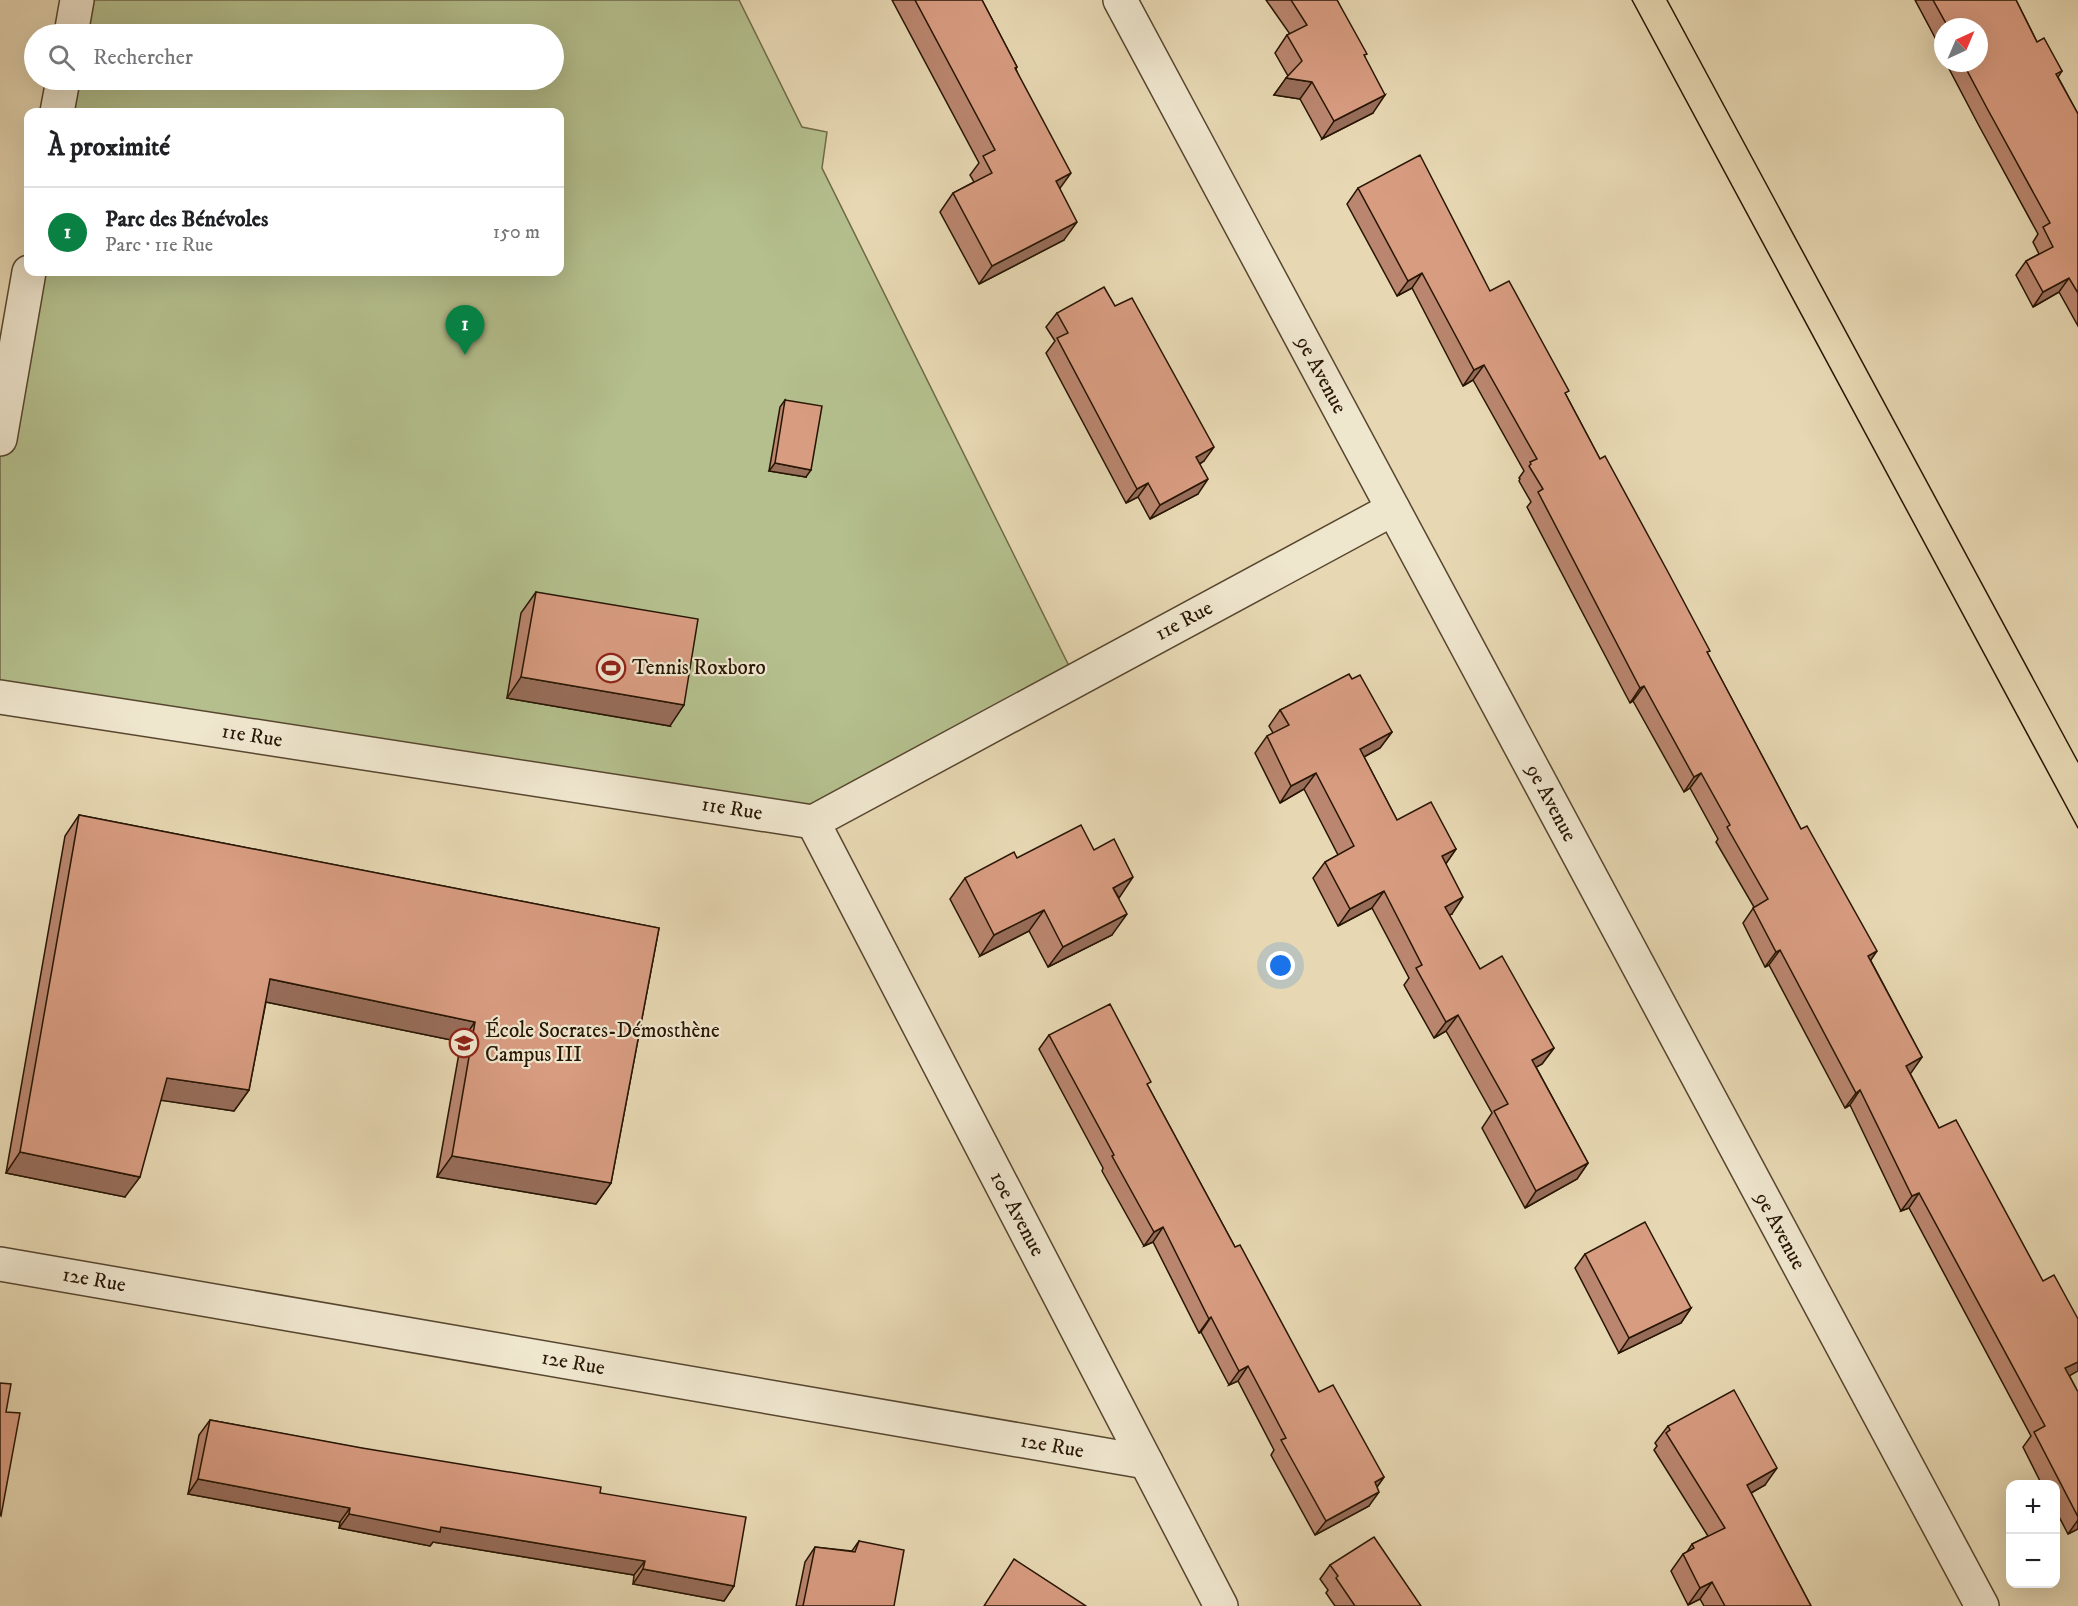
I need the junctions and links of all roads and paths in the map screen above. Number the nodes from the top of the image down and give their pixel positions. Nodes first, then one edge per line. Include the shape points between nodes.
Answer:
1 (77, 0) edge
2 (1119, 0) edge
3 (73, 24) edge
4 (61, 90) edge
5 (58, 108) edge
6 (29, 276) edge
7 (0, 439) edge
8 (1393, 509) junction
9 (0, 697) edge
10 (813, 822) junction
11 (0, 1264) edge
12 (1146, 1462) junction
13 (1221, 1606) edge
14 (1982, 1606) edge

1 - 3 street
2 - 8 street, 9e Avenue
4 - 5 street
6 - 7 street
8 - 10 street, 11e Rue
8 - 14 street, 9e Avenue
9 - 10 street, 11e Rue
10 - 12 street, 10e Avenue
11 - 12 street, 12e Rue
12 - 13 street, 10e Avenue

